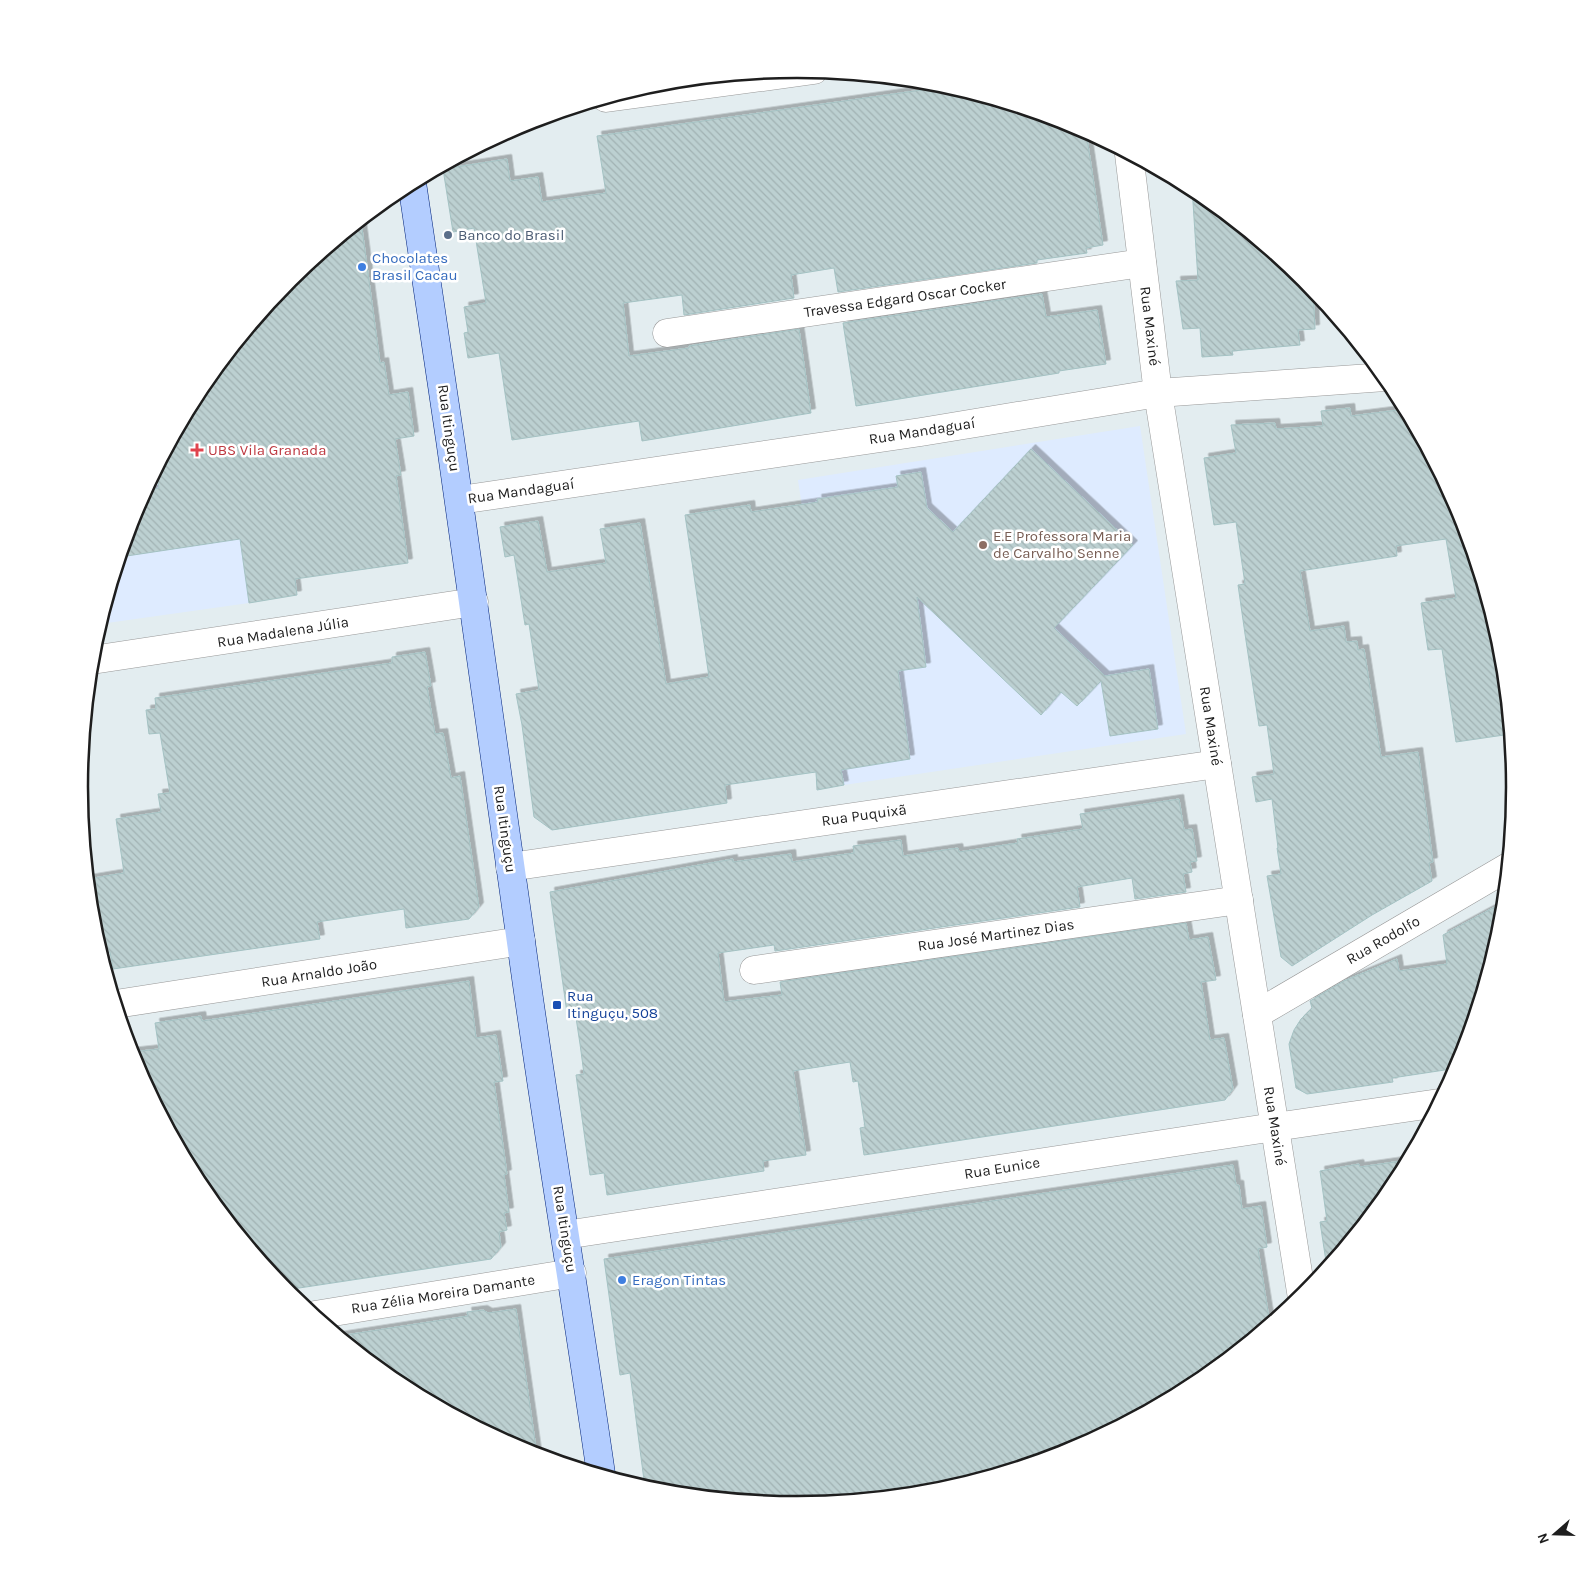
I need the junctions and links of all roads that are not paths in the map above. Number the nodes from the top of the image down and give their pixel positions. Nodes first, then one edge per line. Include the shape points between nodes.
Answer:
1 (731, 81) edge
2 (667, 90) edge
3 (1130, 161) edge
4 (413, 191) edge
5 (1142, 263) junction
6 (667, 333) dead end
7 (1375, 377) edge
8 (1158, 393) junction
9 (460, 500) junction
10 (474, 602) junction
11 (100, 659) edge
12 (1217, 764) junction
13 (510, 867) junction
14 (1502, 871) edge
15 (1239, 900) junction
16 (521, 942) junction
17 (754, 970) dead end
18 (122, 1003) edge
19 (1257, 1014) junction
20 (1432, 1104) edge
21 (1275, 1127) junction
22 (565, 1235) junction
23 (572, 1273) junction
24 (1300, 1288) edge
25 (323, 1314) edge
26 (600, 1468) edge

1 - 2 street
3 - 5 street, Rua Maxiné
4 - 9 main road, Rua Itinguçu
5 - 6 street, Travessa Edgard Oscar Cocker
5 - 8 street, Rua Maxiné
7 - 8 street, Rua Mandaguaí
8 - 9 street, Rua Mandaguaí via 921,432
8 - 12 street, Rua Maxiné
9 - 10 main road, Rua Itinguçu
10 - 11 street, Rua Madalena Júlia
10 - 13 main road, Rua Itinguçu
12 - 13 street, Rua Puquixã
12 - 15 street, Rua Maxiné
13 - 16 main road, Rua Itinguçu
14 - 19 street, Rua Rodolfo
15 - 17 street, Rua José Martinez Dias
15 - 19 street, Rua Maxiné
16 - 18 street, Rua Arnaldo João
16 - 22 main road, Rua Itinguçu
19 - 21 street, Rua Maxiné
20 - 21 street, Rua Eunice
21 - 22 street, Rua Eunice
21 - 24 street, Rua Maxiné
22 - 23 main road, Rua Itinguçu
23 - 25 street, Rua Zélia Moreira Damante
23 - 26 main road, Rua Itinguçu

